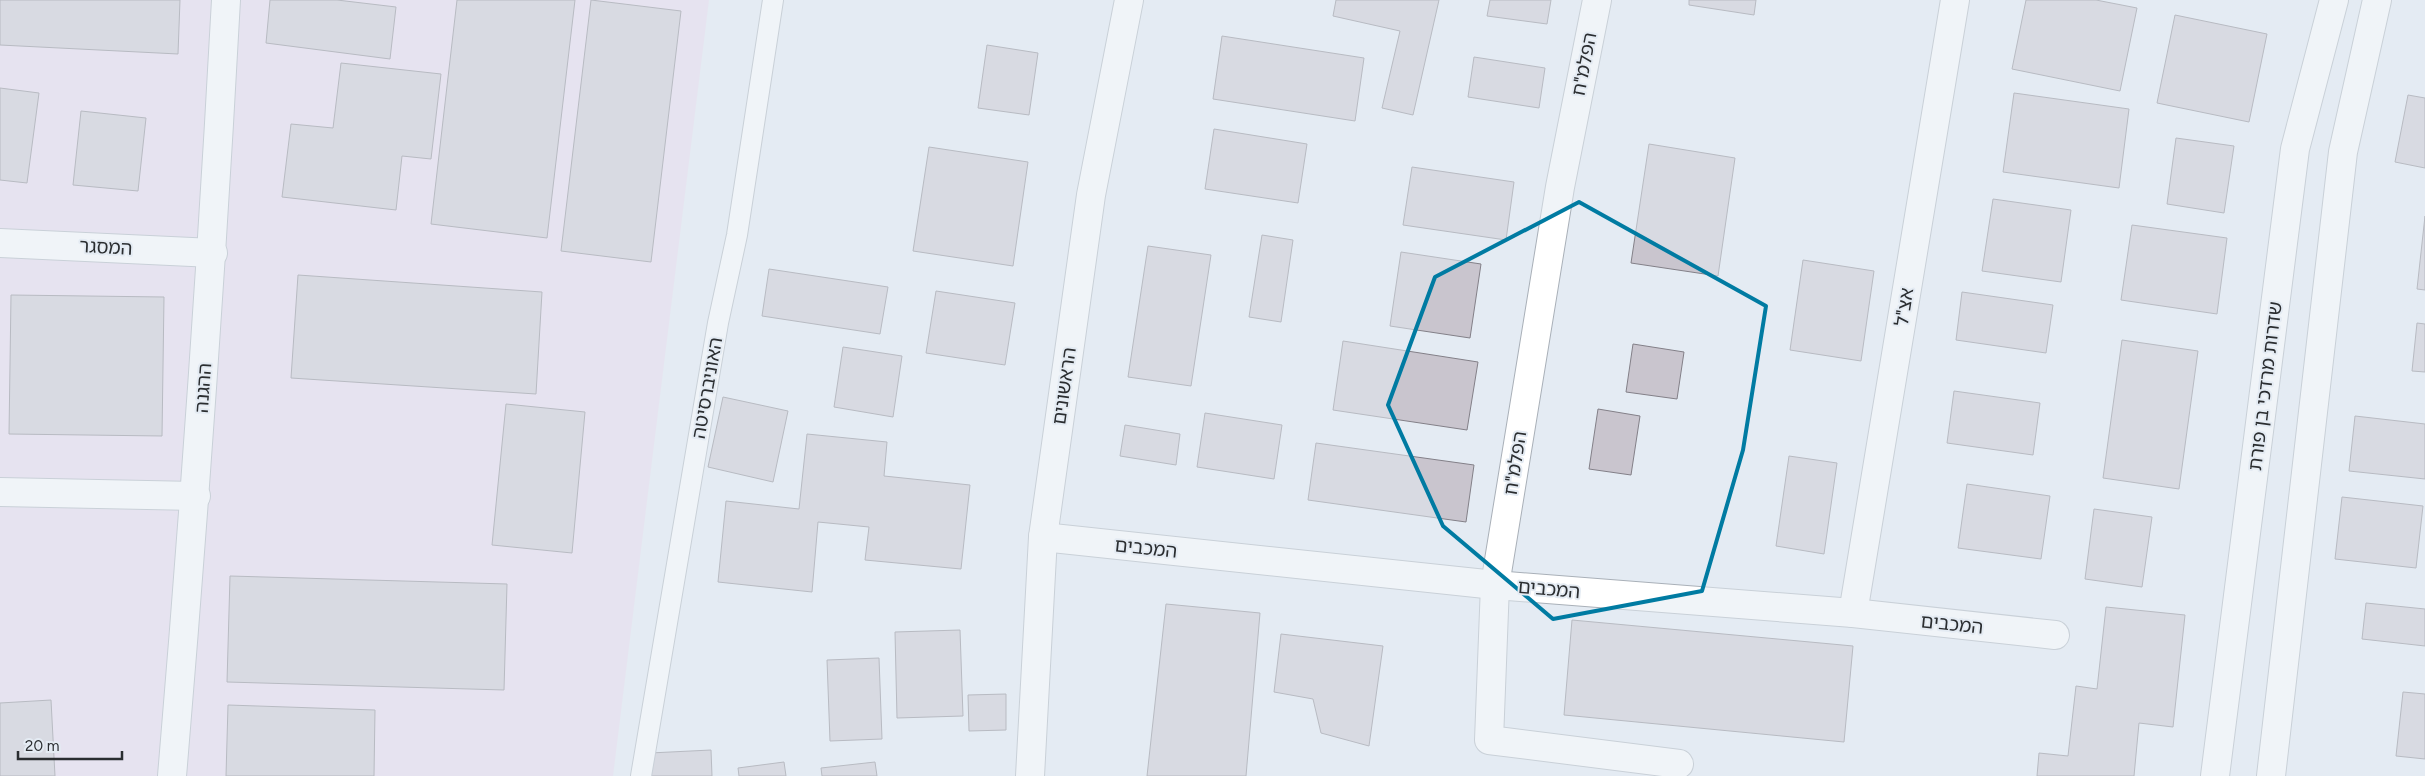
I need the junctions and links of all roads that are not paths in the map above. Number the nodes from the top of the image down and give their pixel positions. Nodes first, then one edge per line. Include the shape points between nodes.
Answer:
1 (226, 0) edge
2 (773, 0) edge
3 (1129, 0) edge
4 (1597, 0) edge
5 (1955, 0) edge
6 (2334, 0) edge
7 (2377, 0) edge
8 (0, 243) edge
9 (213, 253) junction
10 (0, 492) edge
11 (196, 496) junction
12 (1043, 538) junction
13 (1495, 585) junction
14 (1853, 613) junction
15 (2055, 635) dead end
16 (1679, 764) dead end
17 (172, 776) edge
18 (641, 776) edge
19 (1030, 776) edge
20 (2215, 776) edge
21 (2271, 776) edge

1 - 9 street, ההגנה
2 - 18 lane, האוניברסיטה via 737,235 718,323
3 - 12 street, הראשונים via 1090,195
4 - 13 street, הפלמ"ח via 1560,187
5 - 14 street, אצ"ל
6 - 20 street, שדרות מרדכי בן פורת via 2295,149
7 - 21 street via 2343,152
8 - 9 street, המסגר
9 - 11 street, ההגנה
10 - 11 street
11 - 17 street, ההגנה
12 - 13 street, המכבים
12 - 19 street, הראשונים
13 - 14 street, המכבים
13 - 16 street, הפלמ"ח via 1489,740
14 - 15 street, המכבים

